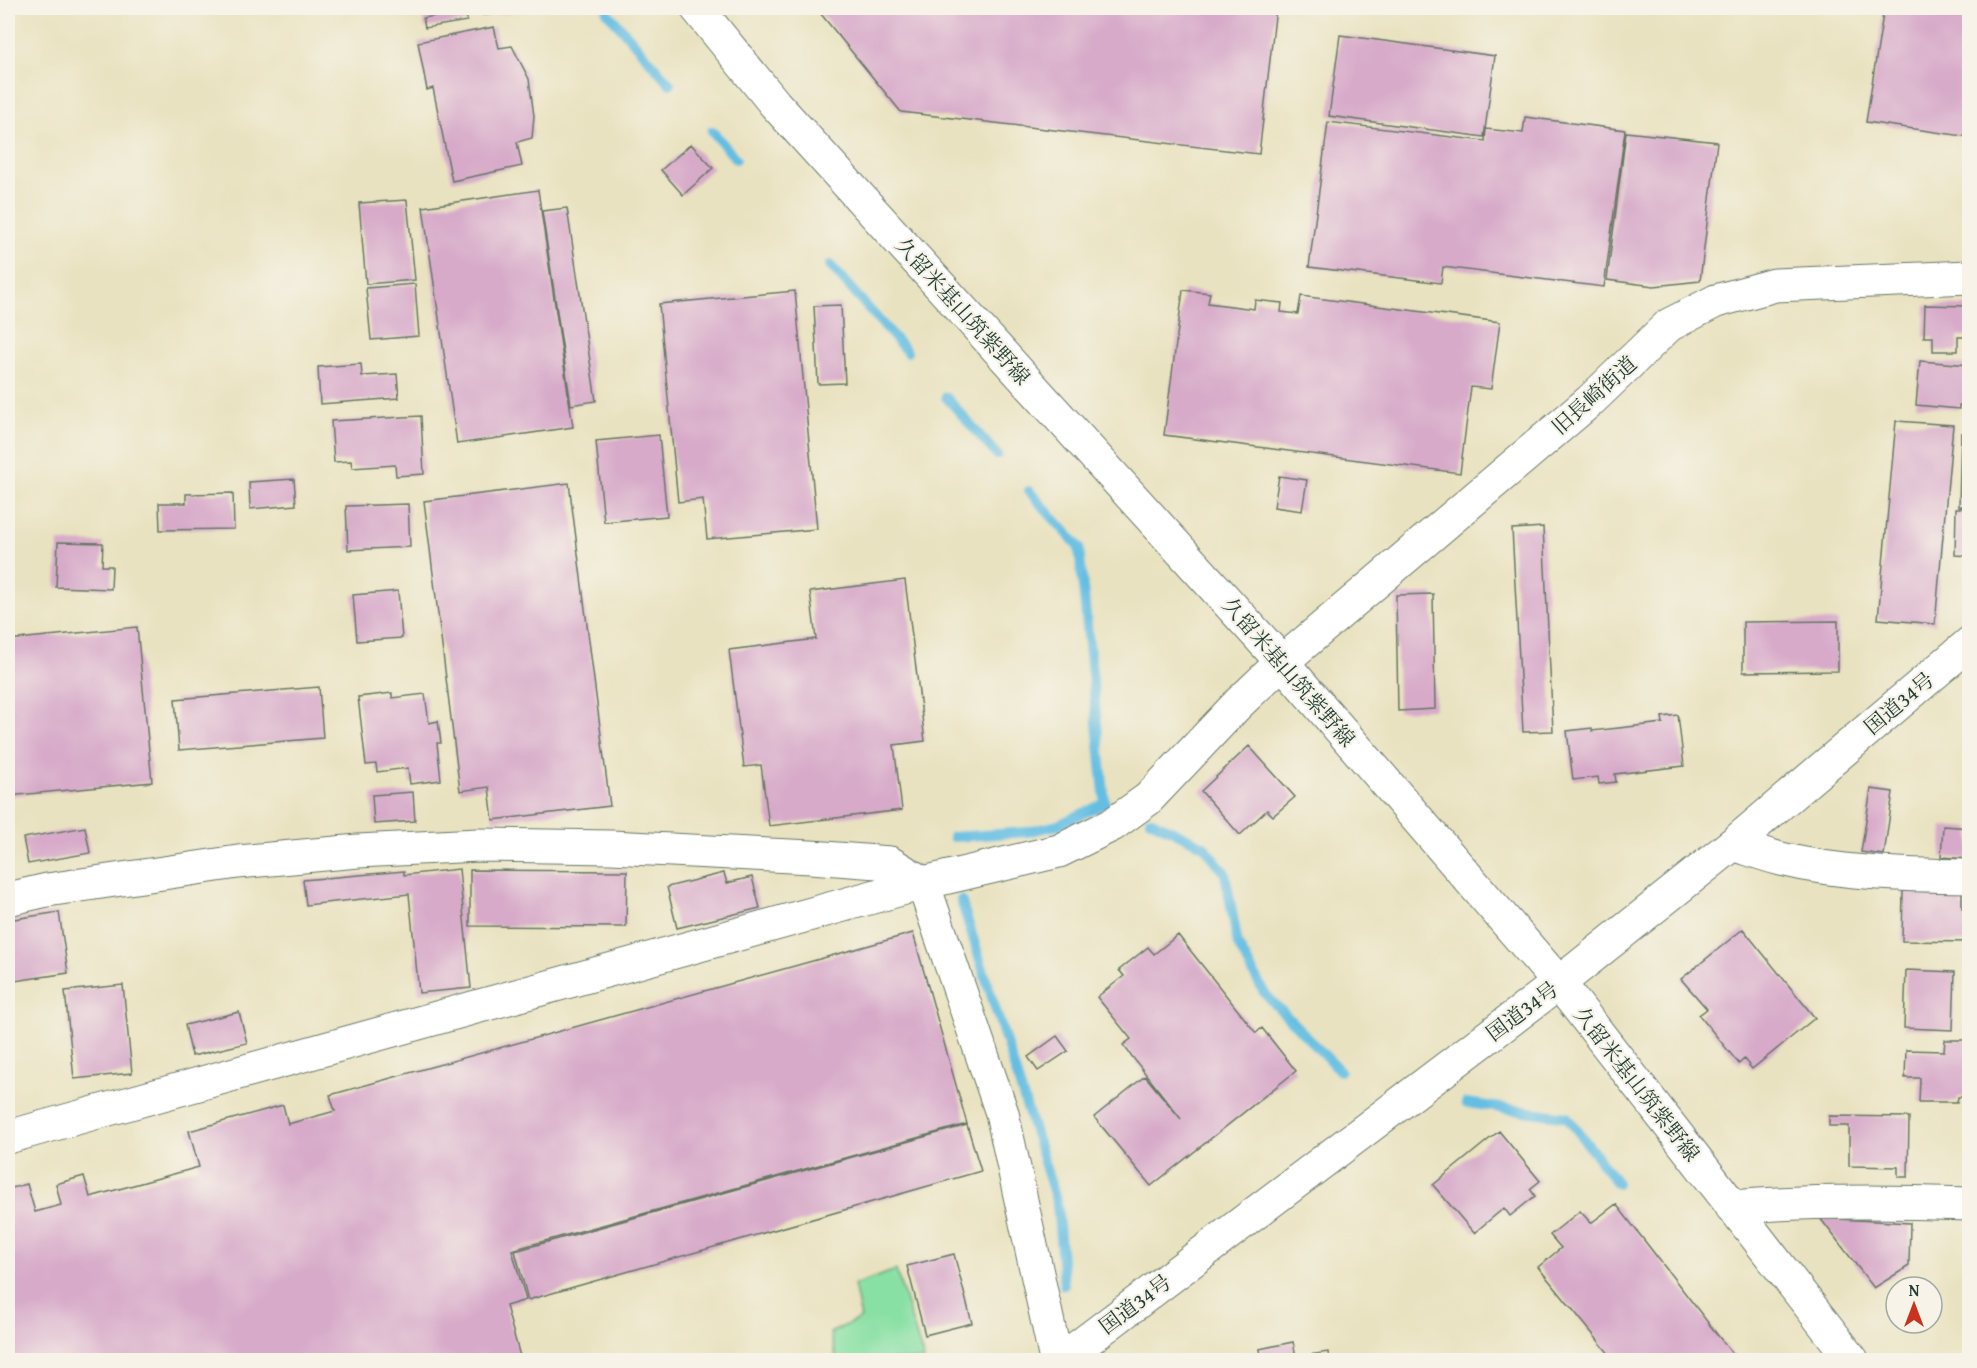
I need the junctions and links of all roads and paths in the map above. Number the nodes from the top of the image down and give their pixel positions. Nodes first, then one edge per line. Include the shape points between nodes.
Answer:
1 (697, 8) edge
2 (1970, 277) edge
3 (1970, 643) edge
4 (1282, 662) junction
5 (1732, 844) junction
6 (1970, 876) edge
7 (923, 883) junction
8 (8, 898) edge
9 (1559, 983) junction
10 (8, 1137) edge
11 (1970, 1204) edge
12 (1732, 1207) junction
13 (1056, 1360) edge
14 (1061, 1360) edge
15 (1852, 1360) edge

1 - 4 main road, 久留米基山筑紫野線 via 775,104
2 - 4 main road, 旧長崎街道 via 1774,285 1716,301 1669,325 1591,400
3 - 5 main road, 国道34号
4 - 7 main road, 旧長崎街道 via 1148,799 1112,825 1059,851
4 - 9 main road, 久留米基山筑紫野線
5 - 6 main road via 1782,859 1844,869
5 - 9 main road, 国道34号
7 - 8 main road via 890,864 878,862 611,847 478,845 238,862
7 - 10 main road, 旧長崎街道
7 - 13 main road via 1002,1113
9 - 12 main road, 久留米基山筑紫野線
9 - 14 main road, 国道34号
11 - 12 main road via 1831,1201
12 - 15 main road, 久留米基山筑紫野線

